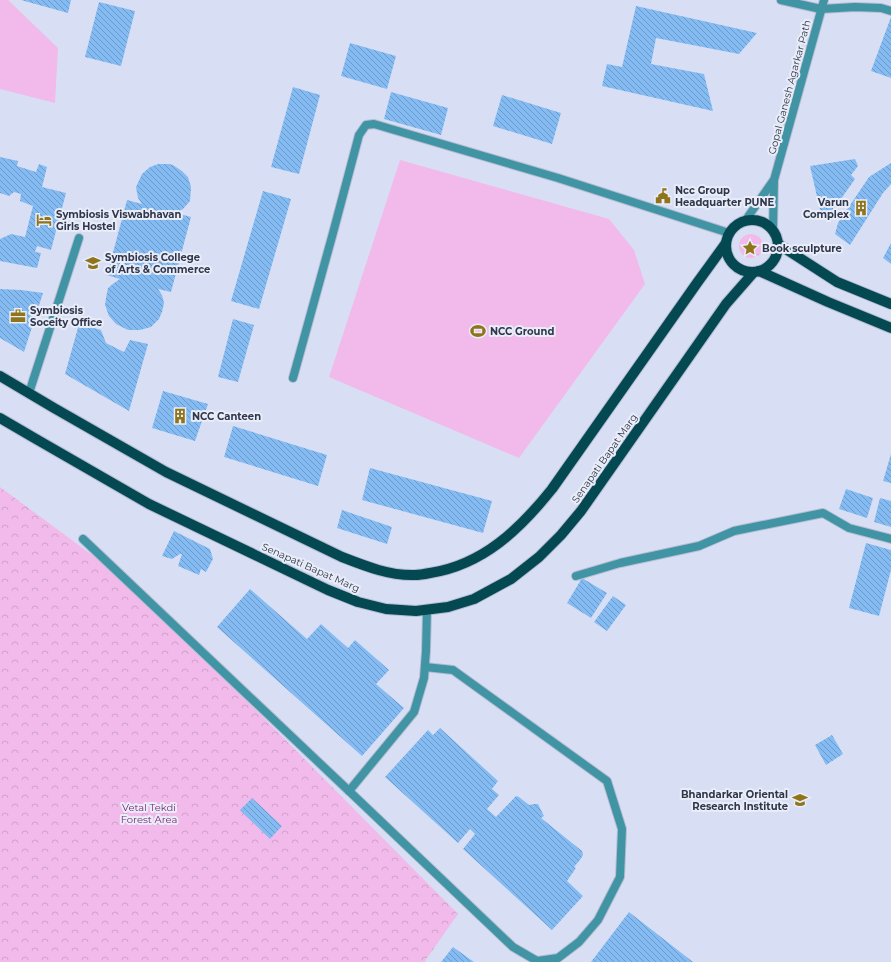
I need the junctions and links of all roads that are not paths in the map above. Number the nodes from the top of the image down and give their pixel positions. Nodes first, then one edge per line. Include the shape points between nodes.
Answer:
1 (781, 0) edge
2 (824, 0) edge
3 (821, 9) junction
4 (891, 11) edge
5 (774, 180) junction
6 (745, 221) junction
7 (772, 230) junction
8 (79, 238) dead end
9 (728, 238) junction
10 (778, 244) junction
11 (756, 272) junction
12 (891, 304) edge
13 (891, 328) edge
14 (0, 376) edge
15 (293, 378) dead end
16 (29, 393) junction
17 (0, 418) edge
18 (83, 539) dead end
19 (891, 539) edge
20 (576, 576) dead end
21 (427, 610) junction
22 (425, 667) junction
23 (349, 791) junction

1 - 3 street
2 - 3 street, Gopal Ganesh Agarkar Path
3 - 4 street via 855,7
3 - 5 street, Gopal Ganesh Agarkar Path
5 - 6 street, Gopal Ganesh Agarkar Path
5 - 7 street, Gopal Ganesh Agarkar Path
6 - 7 main road via 760,221
6 - 9 main road via 736,226
7 - 10 main road
8 - 16 street
9 - 11 main road via 726,248 735,266 744,271
9 - 15 street via 550,175 374,124 366,125 359,135
9 - 16 main road via 535,511 515,531 491,549 460,566 440,572 415,575 392,573 369,568 342,557 166,472
10 - 11 main road via 775,259 768,267
10 - 12 main road via 837,282
11 - 13 main road
11 - 21 main road, Senapati Bapat Marg via 726,304 581,511 539,558 511,579 474,599
14 - 16 main road
17 - 21 main road, Senapati Bapat Marg via 149,504 328,590 358,602 386,609 416,612
18 - 23 street
19 - 20 street via 849,528 823,513 734,531 699,546 620,563
21 - 22 street
22 - 23 street via 414,712
22 - 23 street via 453,670 608,781 622,829 620,877 598,920 579,942 558,958 537,961 513,947

